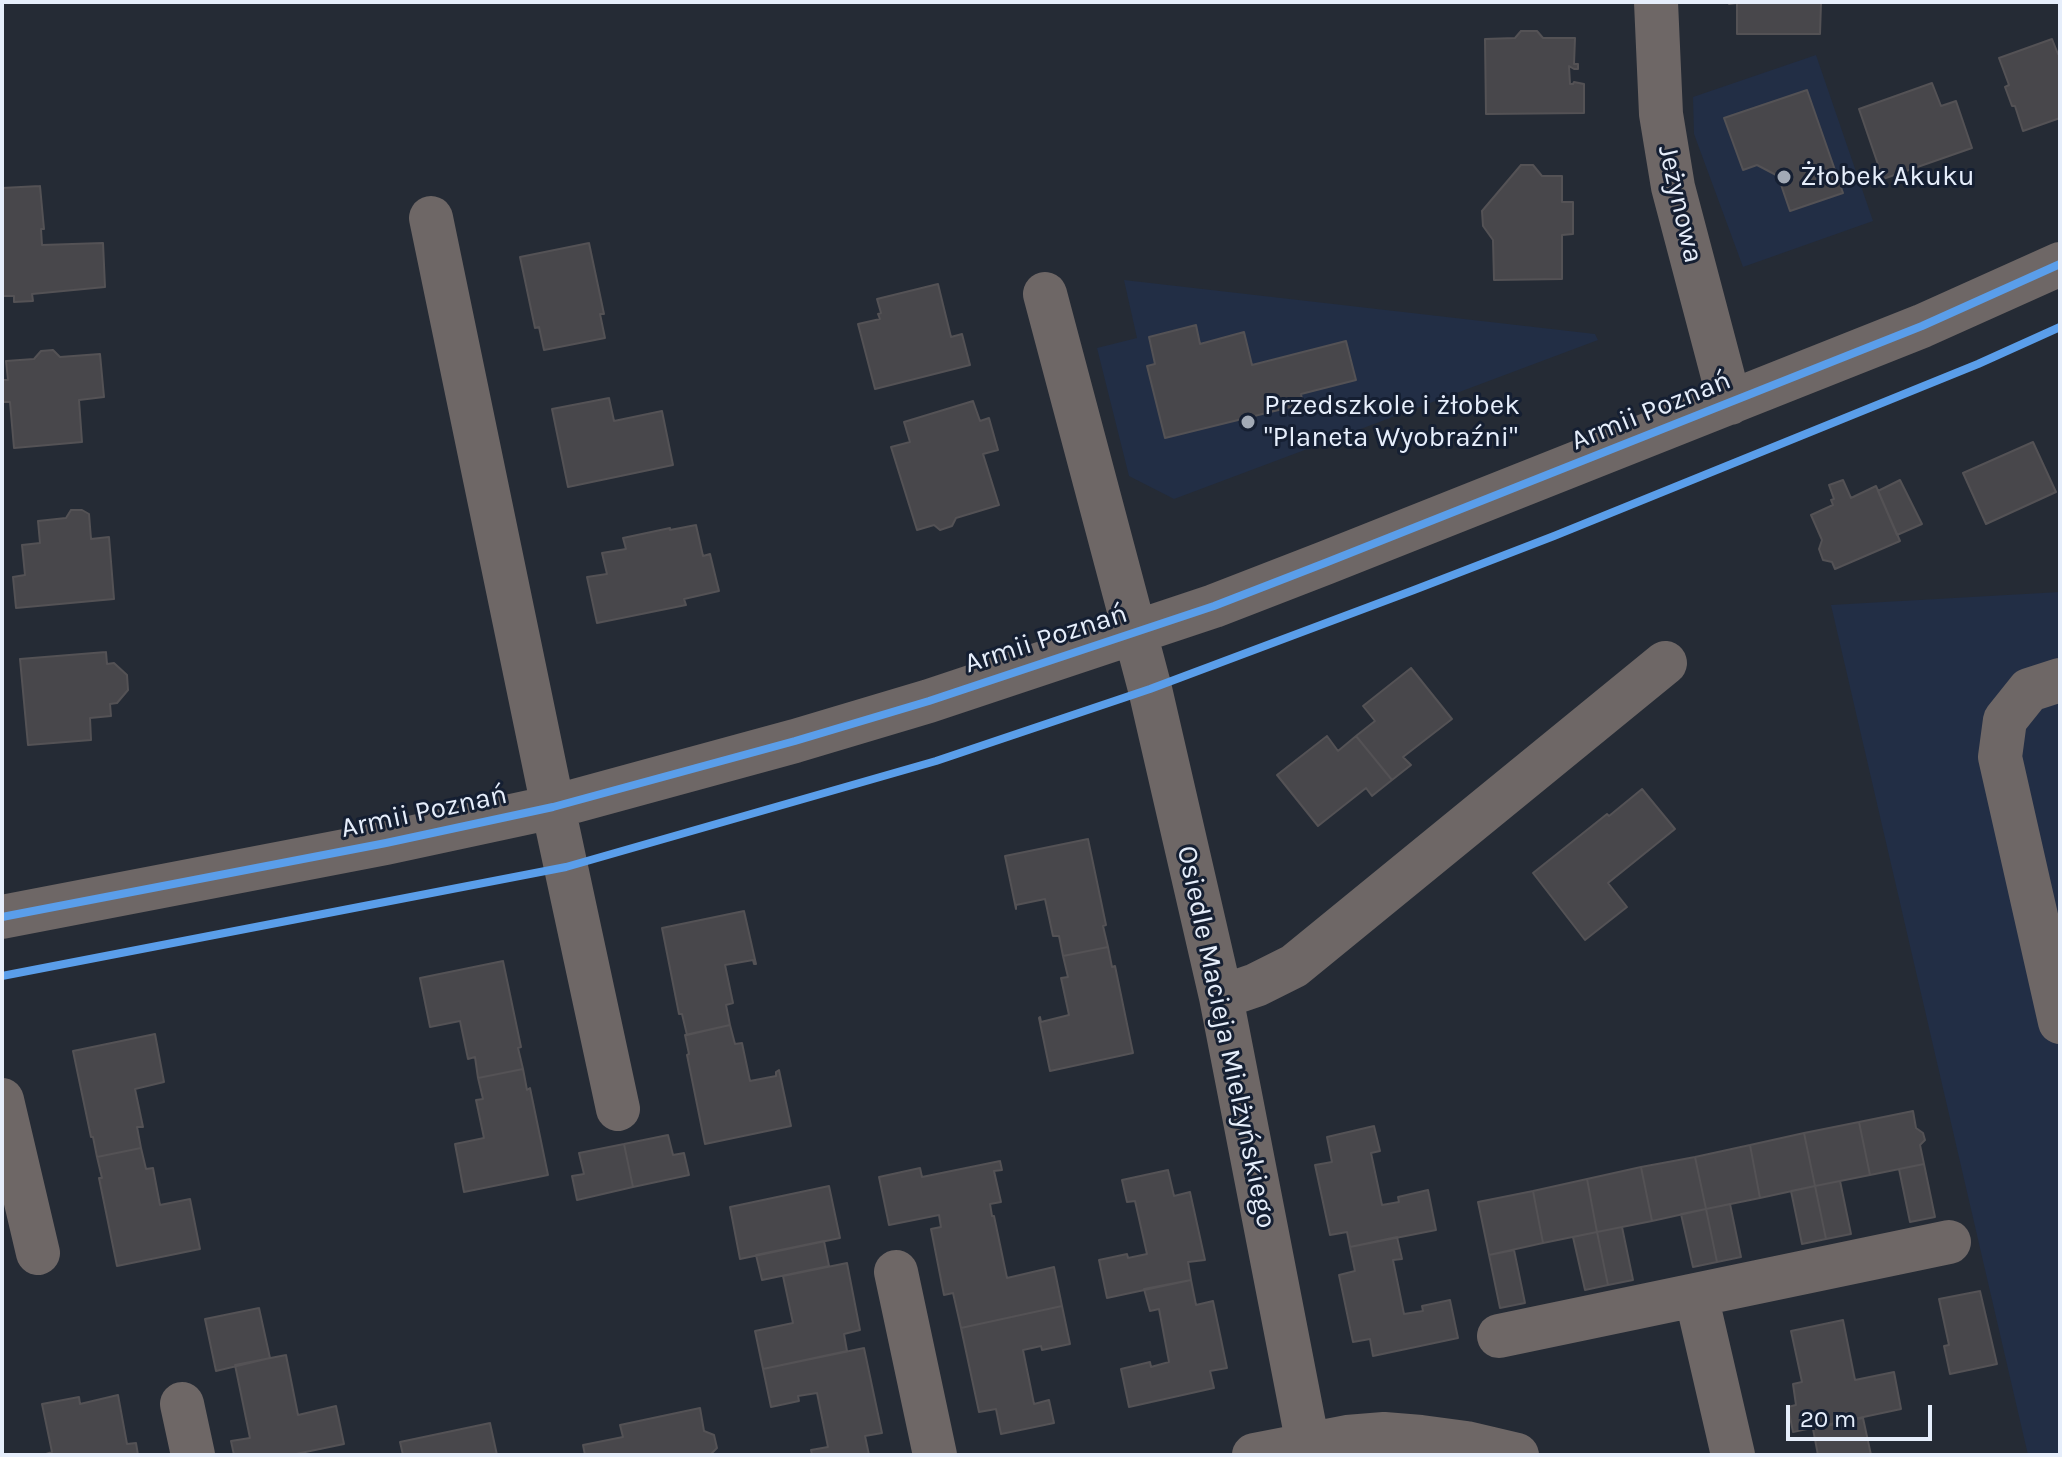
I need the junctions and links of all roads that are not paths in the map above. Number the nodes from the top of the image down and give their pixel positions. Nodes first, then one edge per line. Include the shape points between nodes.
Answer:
1 (1656, 2) edge
2 (431, 218) dead end
3 (2060, 264) edge
4 (1045, 294) dead end
5 (1730, 403) junction
6 (1135, 633) junction
7 (1665, 663) dead end
8 (2060, 680) edge
9 (553, 807) junction
10 (2, 917) edge
11 (1221, 997) junction
12 (2060, 1022) edge
13 (2, 1100) edge
14 (618, 1109) dead end
15 (1949, 1242) dead end
16 (38, 1253) dead end
17 (896, 1272) dead end
18 (1696, 1295) junction
19 (1499, 1336) dead end
20 (182, 1404) dead end
21 (1308, 1449) edge
22 (193, 1455) edge
23 (935, 1455) edge
24 (1254, 1455) edge
25 (1517, 1455) edge
26 (1733, 1455) edge

1 - 5 street, Jeżynowa via 1661,114 1673,187
2 - 9 street
3 - 5 street, Armii Poznań
4 - 6 street, Armii Poznań
5 - 6 street, Armii Poznań
6 - 9 street, Armii Poznań via 929,701
6 - 11 street, Osiedle Macieja Mielżyńskiego
7 - 11 street via 1294,966
8 - 12 street via 2029,690 2005,720 2000,757
9 - 10 street, Armii Poznań
9 - 14 street
11 - 21 street, Osiedle Macieja Mielżyńskiego
13 - 16 street
15 - 18 street
17 - 23 street
18 - 19 street
18 - 26 street
20 - 22 street
21 - 24 street
21 - 25 street via 1347,1437 1384,1434

